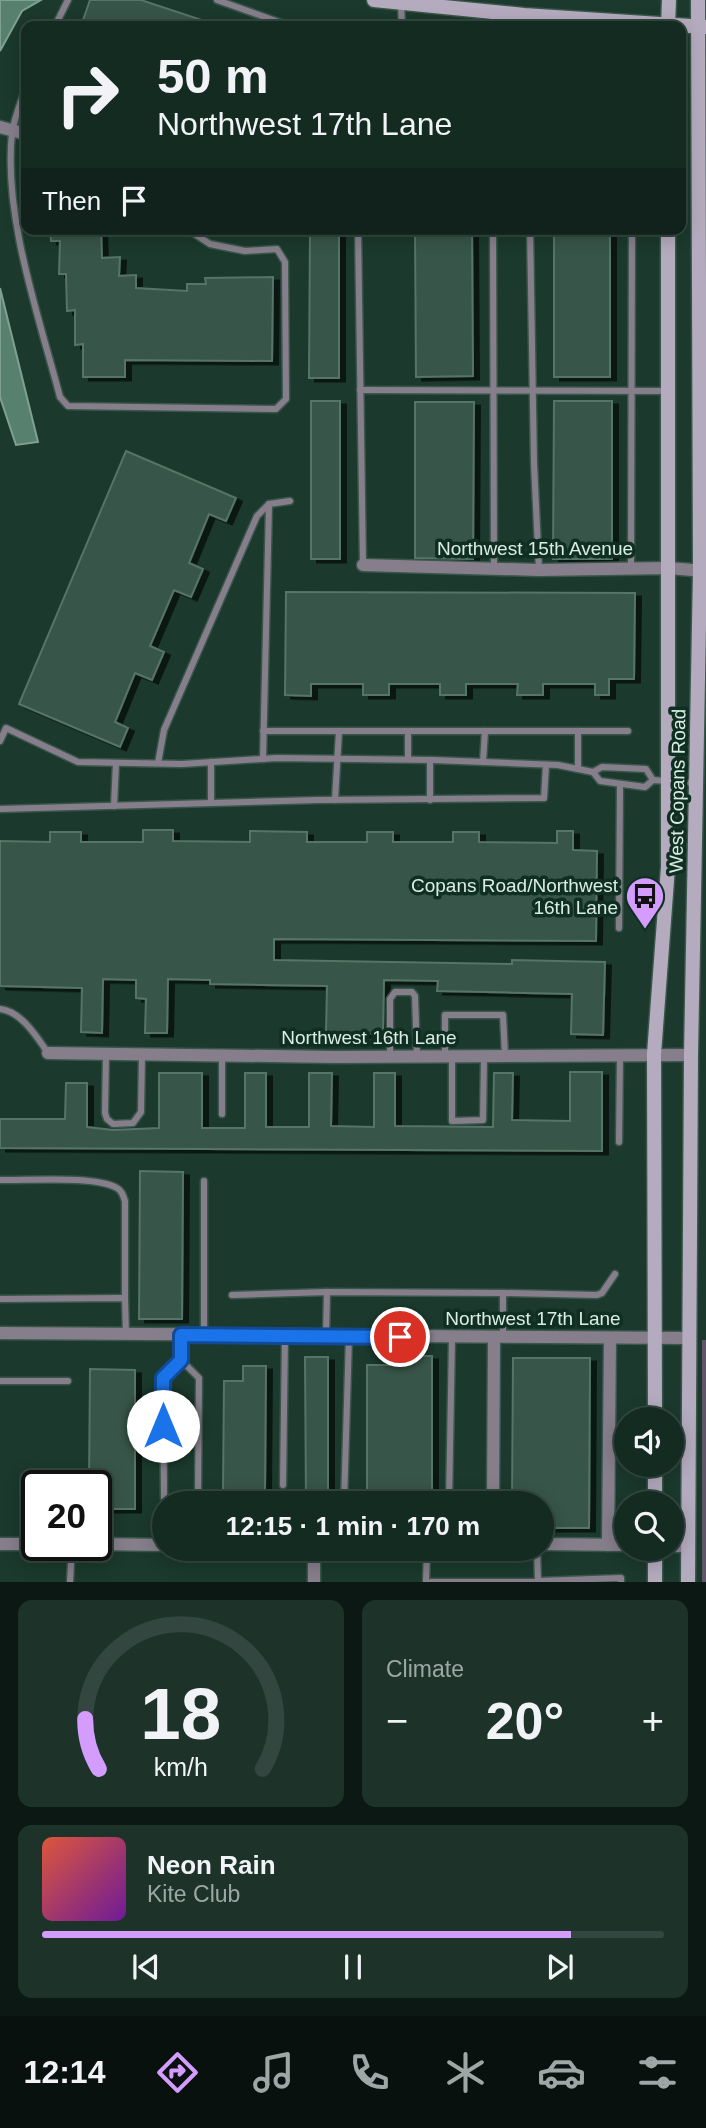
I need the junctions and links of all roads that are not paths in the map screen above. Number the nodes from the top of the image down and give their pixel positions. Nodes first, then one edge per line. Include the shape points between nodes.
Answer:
1 (68, 0) edge
2 (217, 0) edge
3 (374, 0) edge
4 (669, 0) edge
5 (698, 0) edge
6 (401, 4) junction
7 (489, 12) edge
8 (524, 20) edge
9 (58, 21) edge
10 (276, 21) edge
11 (401, 21) edge
12 (548, 21) edge
13 (668, 21) edge
14 (702, 27) edge
15 (21, 97) edge
16 (6, 128) edge
17 (702, 142) edge
18 (703, 231) edge
19 (196, 235) edge
20 (358, 235) edge
21 (493, 235) edge
22 (530, 235) edge
23 (632, 235) edge
24 (668, 235) edge
25 (703, 374) edge
26 (631, 389) junction
27 (360, 390) junction
28 (494, 391) junction
29 (532, 391) junction
30 (668, 391) junction
31 (703, 417) edge
32 (289, 501) dead end
33 (270, 504) junction
34 (363, 565) joint
35 (631, 568) junction
36 (668, 568) junction
37 (494, 569) junction
38 (539, 570) junction
39 (703, 571) edge
40 (263, 730) junction
41 (339, 731) junction
42 (408, 731) junction
43 (485, 731) junction
44 (578, 731) junction
45 (628, 731) dead end
46 (0, 741) edge
47 (263, 759) junction
48 (338, 759) junction
49 (408, 759) junction
50 (430, 760) junction
51 (211, 762) junction
52 (482, 762) junction
53 (116, 763) junction
54 (158, 763) junction
55 (546, 765) junction
56 (578, 769) junction
57 (593, 772) junction
58 (653, 780) junction
59 (668, 781) junction
60 (696, 783) junction
61 (620, 784) junction
62 (335, 800) junction
63 (430, 800) junction
64 (211, 803) junction
65 (114, 806) junction
66 (0, 809) edge
67 (619, 928) dead end
68 (699, 937) edge
69 (0, 1009) edge
70 (48, 1053) joint
71 (106, 1054) junction
72 (142, 1054) junction
73 (620, 1054) junction
74 (654, 1054) junction
75 (484, 1055) junction
76 (505, 1055) junction
77 (691, 1055) junction
78 (222, 1056) junction
79 (418, 1056) junction
80 (448, 1056) junction
81 (390, 1057) junction
82 (222, 1114) dead end
83 (619, 1142) dead end
84 (0, 1181) edge
85 (204, 1181) dead end
86 (615, 1274) dead end
87 (327, 1292) junction
88 (503, 1293) junction
89 (232, 1295) dead end
90 (125, 1298) junction
91 (0, 1299) edge
92 (0, 1334) edge
93 (126, 1335) junction
94 (181, 1335) junction
95 (204, 1335) junction
96 (285, 1336) junction
97 (326, 1336) junction
98 (349, 1336) junction
99 (452, 1337) junction
100 (499, 1338) junction
101 (610, 1338) junction
102 (654, 1338) junction
103 (688, 1338) junction
104 (181, 1360) junction
105 (0, 1381) edge
106 (68, 1381) dead end
107 (655, 1407) edge
108 (283, 1485) dead end
109 (344, 1491) edge
110 (449, 1491) edge
111 (493, 1491) edge
112 (0, 1544) edge
113 (21, 1544) edge
114 (112, 1544) edge
115 (554, 1544) edge
116 (152, 1545) edge
117 (608, 1545) junction
118 (614, 1545) edge
119 (687, 1546) joint
120 (72, 1561) edge
121 (314, 1561) edge
122 (428, 1561) edge
123 (537, 1561) edge
124 (655, 1561) edge
125 (538, 1581) edge
126 (71, 1582) edge
127 (314, 1582) edge
128 (429, 1582) edge
129 (621, 1582) edge
130 (655, 1582) edge
131 (688, 1582) edge

1 - 9 lane
2 - 10 lane
3 - 6 main road
4 - 13 main road
5 - 14 main road, West Copans Road
6 - 7 main road
6 - 11 lane
7 - 8 main road
8 - 12 main road
14 - 17 main road, West Copans Road
15 - 16 lane
16 - 19 lane via 17,231 60,397 68,406 276,409 286,399 285,262 277,248 245,251 210,244
17 - 18 main road, West Copans Road
18 - 25 main road, West Copans Road
20 - 27 lane
21 - 28 lane
22 - 29 lane
23 - 26 lane
24 - 30 main road, West Copans Road
25 - 31 main road, West Copans Road
26 - 29 lane
26 - 30 lane
26 - 35 lane
27 - 28 lane
27 - 34 lane
28 - 29 lane
28 - 37 lane
29 - 38 lane
30 - 36 main road, West Copans Road
31 - 39 main road, West Copans Road
32 - 33 lane
33 - 40 lane
33 - 54 lane via 257,516 164,730
34 - 37 street, Northwest 15th Avenue
35 - 36 street, Northwest 15th Avenue
35 - 38 street, Northwest 15th Avenue
36 - 39 street, Northwest 15th Avenue
36 - 59 main road, West Copans Road
37 - 38 street, Northwest 15th Avenue
39 - 60 main road, West Copans Road
40 - 41 lane
40 - 47 lane
41 - 42 lane
41 - 48 lane
42 - 43 lane
42 - 49 lane
43 - 44 lane
43 - 52 lane
44 - 45 lane
44 - 56 lane
46 - 53 lane via 6,728 78,762
47 - 48 lane
47 - 51 lane
48 - 49 lane
48 - 62 lane
49 - 50 lane
50 - 52 lane
50 - 63 lane
51 - 54 lane
51 - 64 lane
52 - 55 lane
53 - 54 lane
53 - 65 lane
55 - 56 lane
55 - 63 lane via 544,797
56 - 57 lane
57 - 58 lane via 601,768 646,769
57 - 61 lane via 600,781
58 - 59 lane
58 - 61 lane via 645,787
59 - 60 lane
59 - 74 main road, West Copans Road via 668,867
60 - 68 main road, West Copans Road
61 - 67 lane
62 - 63 lane
62 - 64 lane
64 - 65 lane
65 - 66 lane
68 - 77 main road, West Copans Road
69 - 70 lane via 19,1017
70 - 71 street, Northwest 16th Lane
71 - 72 street, Northwest 16th Lane
71 - 72 lane via 105,1113 113,1124 133,1123 141,1112
72 - 78 street, Northwest 16th Lane
73 - 74 street, Northwest 16th Lane
73 - 76 street, Northwest 16th Lane
73 - 83 lane
74 - 77 street, Northwest 16th Lane
74 - 102 main road, West Copans Road
75 - 76 street, Northwest 16th Lane
75 - 80 street, Northwest 16th Lane
75 - 80 lane via 483,1120 452,1121
76 - 80 lane via 503,1015 445,1015
77 - 103 main road, West Copans Road
78 - 81 street, Northwest 16th Lane
78 - 82 lane
79 - 80 street, Northwest 16th Lane
79 - 81 street, Northwest 16th Lane
79 - 81 lane via 415,996 395,992 390,999
84 - 90 lane via 80,1181 122,1192
85 - 95 lane
86 - 88 lane via 597,1295
87 - 88 lane
87 - 89 lane
87 - 97 lane
88 - 100 lane
90 - 91 lane
90 - 93 lane
92 - 93 street, Northwest 17th Lane
93 - 94 street, Northwest 17th Lane
94 - 95 street, Northwest 17th Lane
94 - 104 lane
95 - 96 street, Northwest 17th Lane
96 - 97 street, Northwest 17th Lane
96 - 108 lane
97 - 98 street, Northwest 17th Lane
98 - 99 street, Northwest 17th Lane
98 - 109 lane
99 - 100 street, Northwest 17th Lane
99 - 110 lane
100 - 101 street, Northwest 17th Lane
100 - 111 street
101 - 102 street, Northwest 17th Lane
101 - 117 street
102 - 103 street, Northwest 17th Lane
102 - 107 main road, West Copans Road
103 - 119 main road, West Copans Road
104 - 104 lane via 163,1378 164,1498 198,1497 199,1378
105 - 106 lane
112 - 113 street
114 - 116 street
115 - 117 street
117 - 118 street
119 - 131 main road, West Copans Road
120 - 126 lane
121 - 127 street
122 - 128 lane
123 - 125 lane
124 - 130 main road
125 - 128 lane
125 - 129 lane via 621,1578

